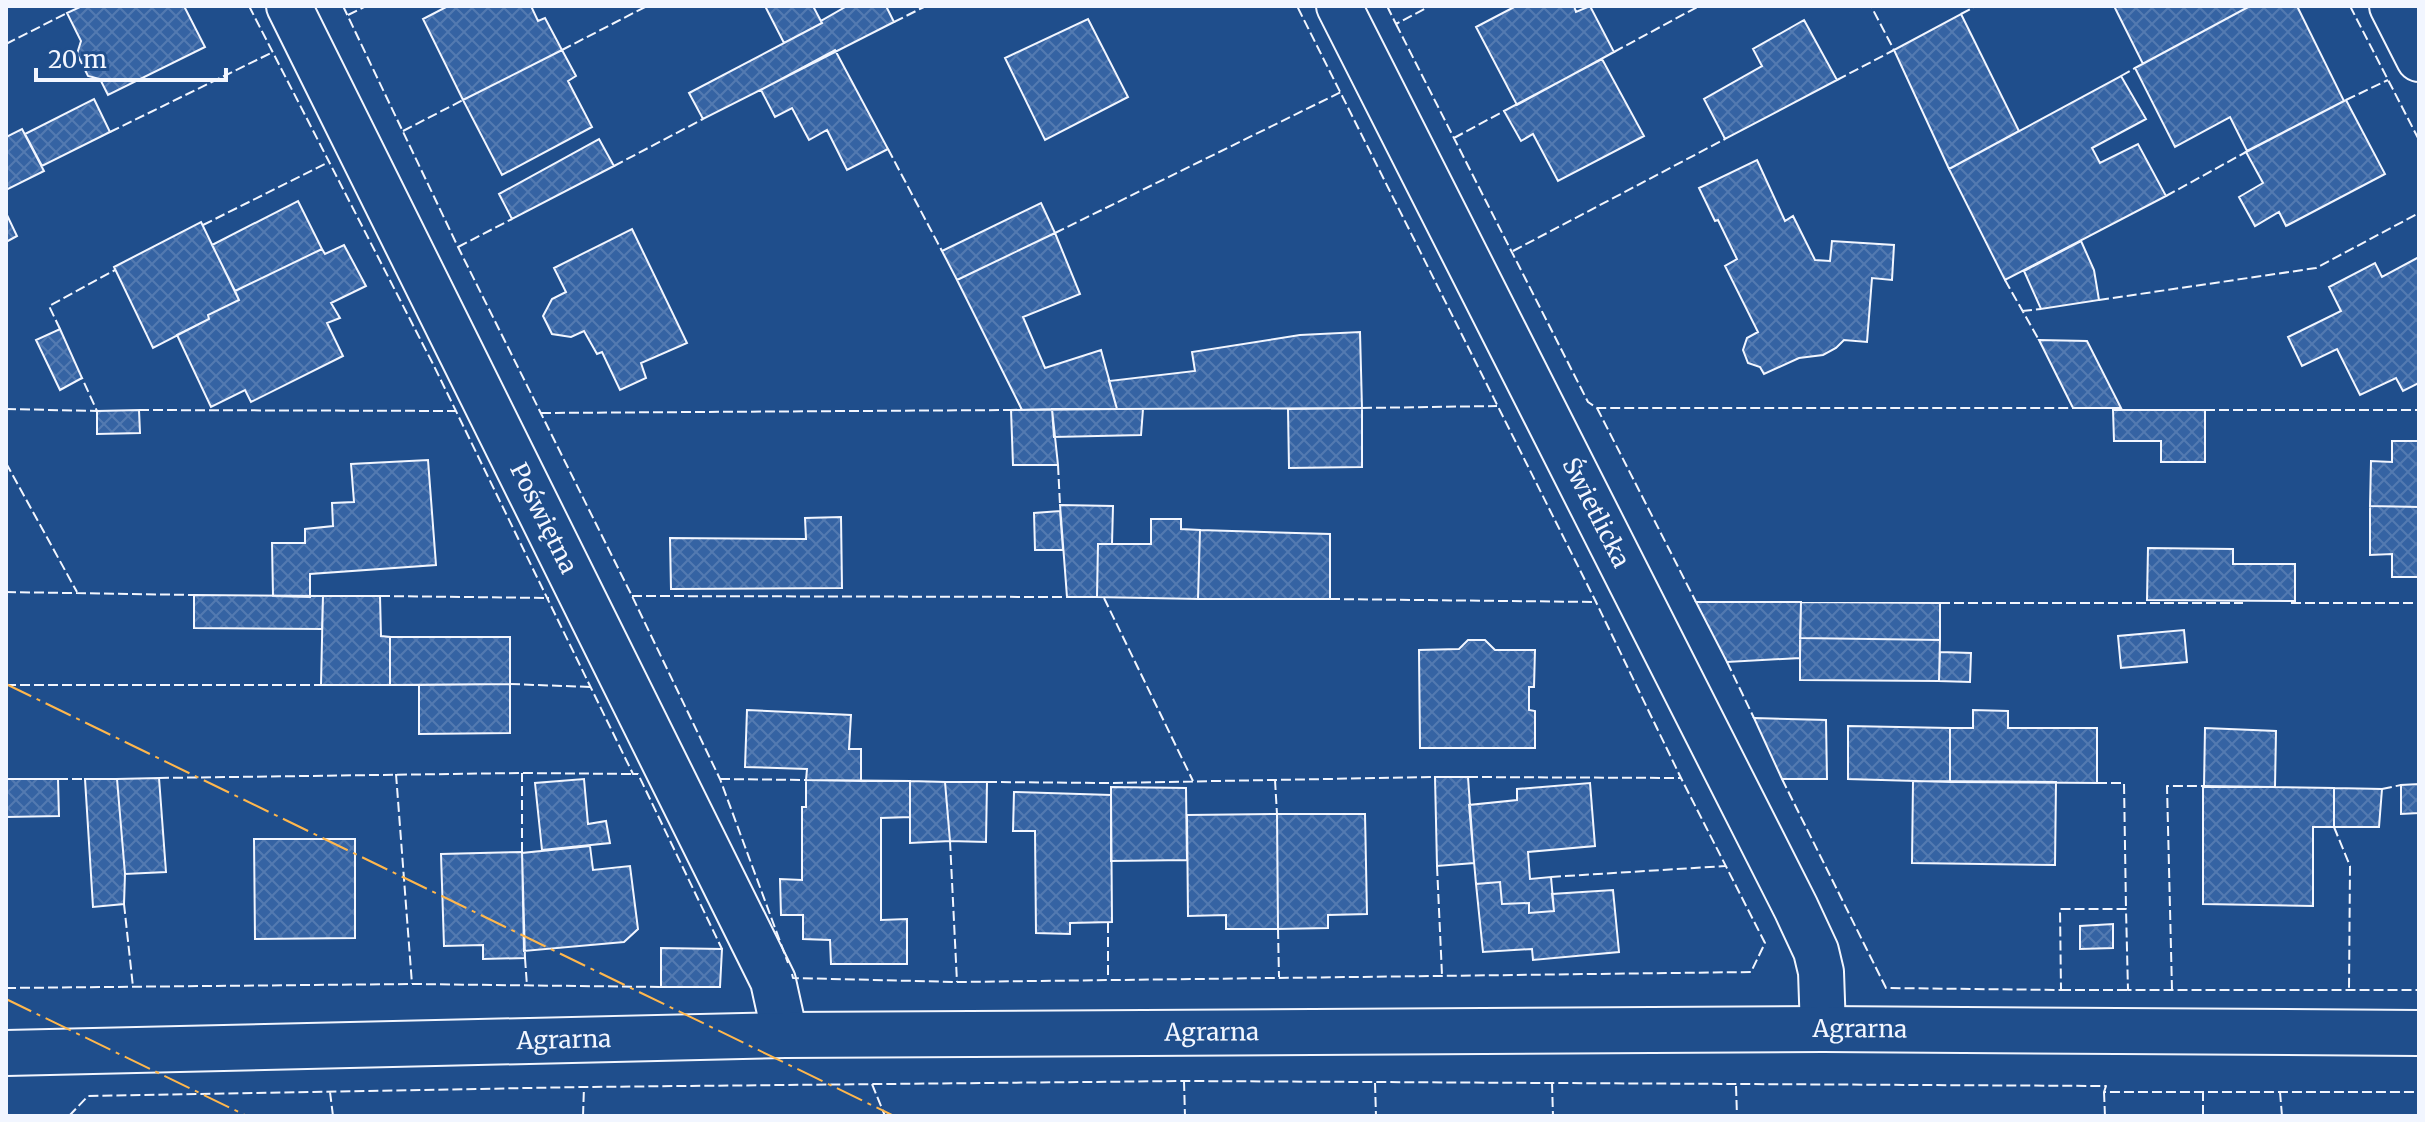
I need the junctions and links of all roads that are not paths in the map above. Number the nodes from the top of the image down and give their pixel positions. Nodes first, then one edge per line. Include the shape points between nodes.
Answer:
1 (289, 6) edge
2 (1339, 6) edge
3 (2392, 6) edge
4 (2419, 59) edge
5 (1823, 1029) junction
6 (2419, 1033) edge
7 (785, 1035) junction
8 (6, 1053) edge

1 - 7 street, Poświętna via 773,981
2 - 5 street, Świetlicka via 1796,908 1821,972
3 - 4 street
5 - 6 street, Agrarna
5 - 7 street, Agrarna
7 - 8 street, Agrarna

